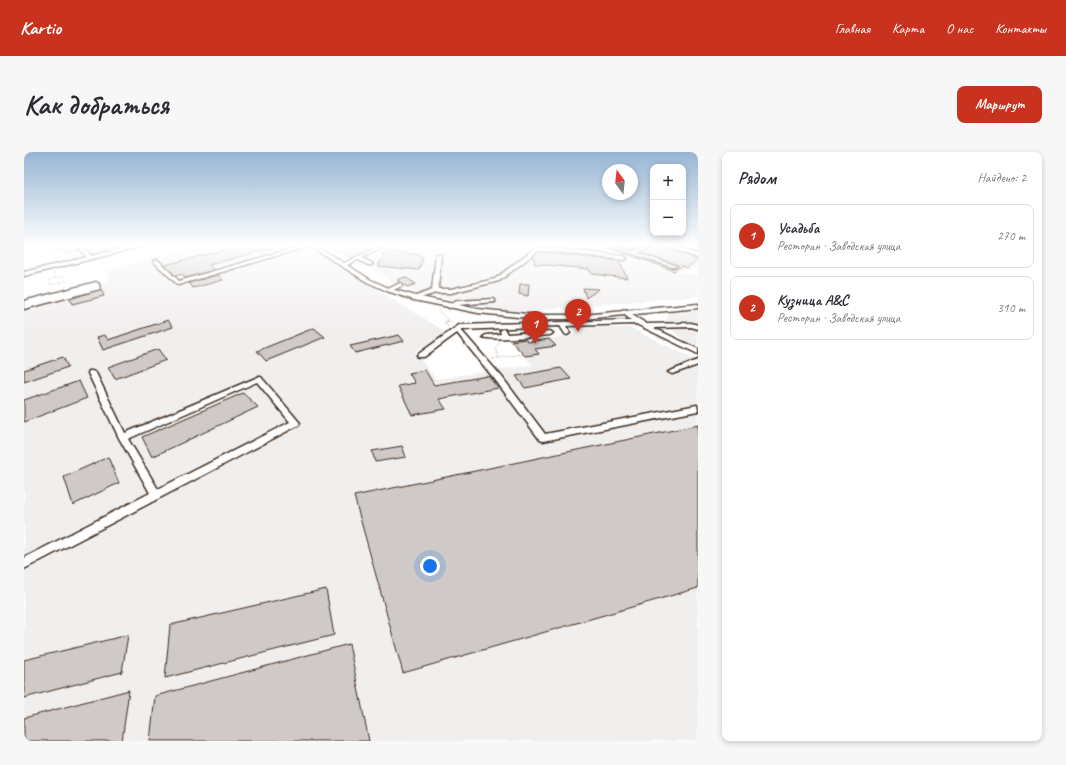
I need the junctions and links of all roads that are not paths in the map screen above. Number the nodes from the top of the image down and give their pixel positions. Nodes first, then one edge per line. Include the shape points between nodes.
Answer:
1 (167, 272) edge
2 (215, 272) edge
3 (356, 272) edge
4 (437, 272) edge
5 (507, 272) edge
6 (400, 285) dead end
7 (389, 290) junction
8 (435, 291) junction
9 (414, 298) junction
10 (493, 301) dead end
11 (24, 303) edge
12 (449, 306) junction
13 (698, 306) edge
14 (24, 307) edge
15 (624, 312) junction
16 (637, 322) junction
17 (698, 323) edge
18 (562, 324) junction
19 (691, 325) junction
20 (500, 326) junction
21 (646, 326) junction
22 (698, 326) edge
23 (460, 328) junction
24 (550, 333) dead end
25 (568, 333) dead end
26 (506, 336) junction
27 (486, 337) dead end
28 (698, 352) edge
29 (421, 355) dead end
30 (698, 362) edge
31 (672, 372) dead end
32 (92, 373) dead end
33 (697, 408) dead end
34 (123, 438) junction
35 (156, 495) junction
36 (24, 564) edge

1 - 2 street via 178,283
3 - 7 main road
4 - 8 street
5 - 8 street via 497,280 451,291
6 - 7 street
7 - 9 main road
8 - 9 street
9 - 12 main road
10 - 12 street via 457,303
11 - 14 street via 96,284 98,288
12 - 15 main road via 537,317
13 - 15 main road
15 - 16 street
16 - 18 street
16 - 21 street
17 - 19 street
18 - 20 street
18 - 25 street
19 - 21 street
19 - 22 street
20 - 23 street
20 - 26 street
21 - 28 street
23 - 29 street
23 - 33 street via 543,438
24 - 26 street
26 - 27 street
30 - 31 street
32 - 34 street
34 - 35 street
34 - 35 street via 258,379 296,423
35 - 36 street

